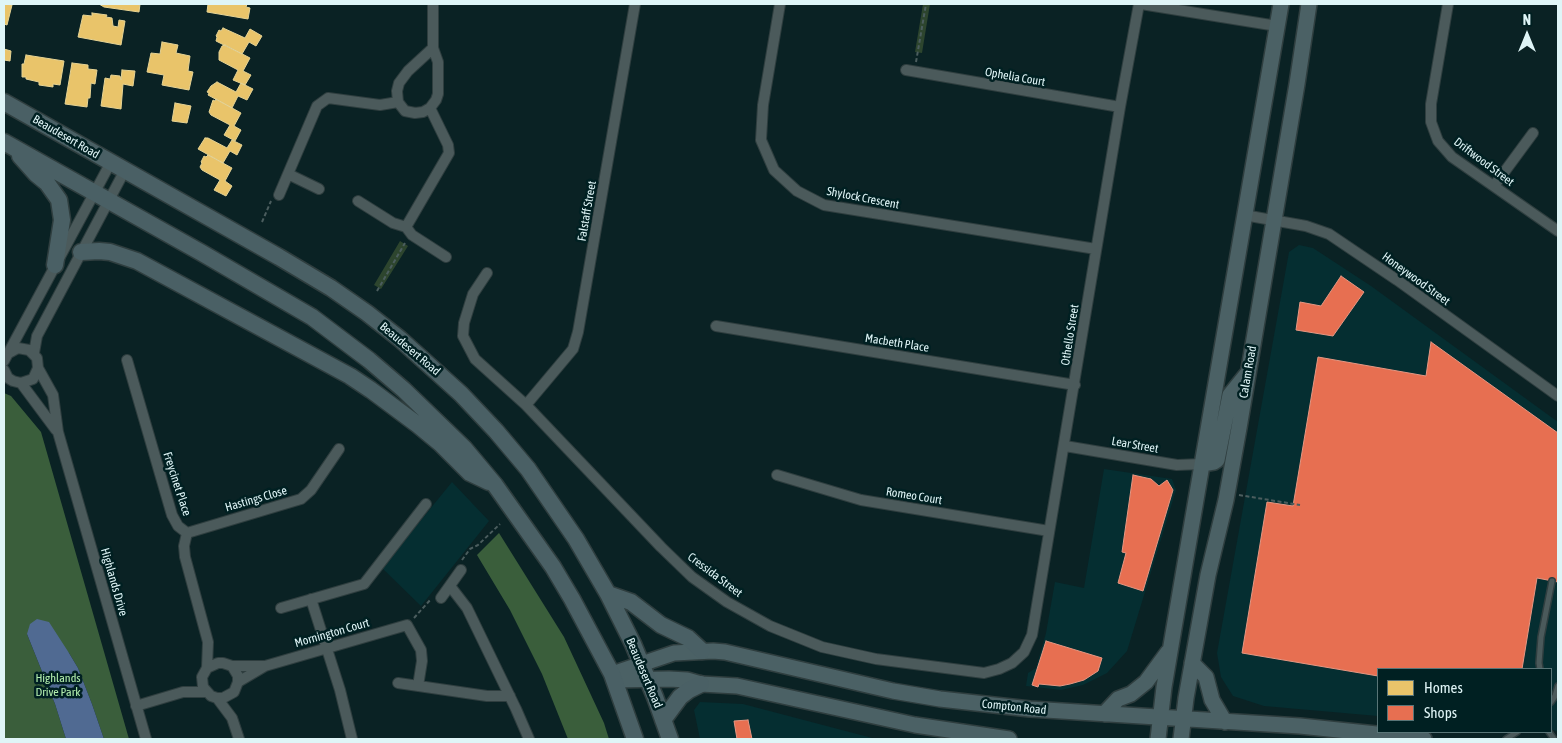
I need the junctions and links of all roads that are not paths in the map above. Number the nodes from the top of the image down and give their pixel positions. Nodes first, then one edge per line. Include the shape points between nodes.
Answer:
1 (433, 4) edge
2 (635, 4) edge
3 (780, 4) edge
4 (1140, 4) edge
5 (1281, 4) edge
6 (1309, 4) edge
7 (1448, 4) edge
8 (1277, 26) junction
9 (433, 48) junction
10 (910, 71) road end
11 (4, 102) edge
12 (398, 102) junction
13 (430, 108) junction
14 (1120, 108) junction
15 (1533, 133) dead end
16 (8, 144) edge
17 (118, 166) junction
18 (288, 174) junction
19 (1494, 186) junction
20 (319, 189) dead end
21 (279, 195) road end
22 (102, 196) junction
23 (358, 201) dead end
24 (1244, 215) junction
25 (1274, 220) junction
26 (409, 231) junction
27 (1558, 231) edge
28 (1096, 250) junction
29 (81, 252) junction
30 (446, 256) dead end
31 (55, 265) junction
32 (487, 273) dead end
33 (716, 326) dead end
34 (34, 353) junction
35 (5, 357) edge
36 (127, 360) dead end
37 (38, 368) junction
38 (4, 370) edge
39 (1248, 373) junction
40 (13, 381) edge
41 (1075, 385) junction
42 (1558, 396) edge
43 (526, 405) junction
44 (58, 432) junction
45 (1065, 446) junction
46 (339, 449) dead end
47 (1202, 464) junction
48 (777, 475) dead end
49 (495, 485) junction
50 (426, 504) dead end
51 (1049, 531) junction
52 (187, 533) junction
53 (461, 570) dead end
54 (1552, 581) dead end
55 (450, 586) junction
56 (608, 594) junction
57 (441, 598) dead end
58 (311, 599) junction
59 (281, 608) dead end
60 (208, 642) junction
61 (326, 648) junction
62 (1170, 649) junction
63 (702, 651) junction
64 (1012, 663) joint
65 (1192, 663) junction
66 (228, 664) junction
67 (265, 666) junction
68 (1540, 668) edge
69 (644, 671) junction
70 (205, 672) junction
71 (613, 677) junction
72 (398, 683) dead end
73 (701, 684) junction
74 (418, 686) junction
75 (1558, 686) edge
76 (236, 687) junction
77 (183, 692) junction
78 (206, 692) junction
79 (510, 696) junction
80 (217, 698) junction
81 (1552, 701) edge
82 (136, 706) junction
83 (1104, 714) junction
84 (232, 718) junction
85 (1160, 718) junction
86 (1184, 719) junction
87 (663, 720) junction
88 (1225, 722) junction
89 (146, 739) edge
90 (238, 739) edge
91 (352, 739) edge
92 (529, 739) edge
93 (635, 739) edge
94 (670, 739) edge
95 (1009, 739) edge
96 (1158, 739) edge
97 (1181, 739) edge
98 (1424, 739) edge

1 - 9 street
2 - 43 street, Falstaff Street via 578,332 573,349
3 - 28 street, Shylock Crescent via 763,105 762,140 774,170 797,191 824,205
4 - 8 street
4 - 14 street, Othello Street
5 - 8 main road
6 - 25 main road, Calam Road
7 - 19 street, Driftwood Street via 1431,104 1431,122 1438,141 1452,157
8 - 24 main road
9 - 12 street via 400,83
9 - 13 street via 439,80 438,94
10 - 14 street, Ophelia Court
11 - 17 highway, Beaudesert Road
12 - 13 street via 405,111 415,113
12 - 18 street via 380,105 328,98 317,106
13 - 26 street via 450,153
14 - 28 street, Othello Street
15 - 19 street
16 - 22 highway
16 - 31 highway via 47,183 59,200 62,220
17 - 22 street
17 - 22 street
17 - 56 highway, Beaudesert Road via 331,288 432,367 496,431 528,469 576,538
18 - 20 street
18 - 21 street
19 - 27 street, Driftwood Street
22 - 29 street
22 - 31 street
22 - 49 highway via 279,297 335,334 404,390 464,448
23 - 26 street
24 - 25 street, Honeywood Street
24 - 47 main road
25 - 39 main road, Calam Road
25 - 42 street, Honeywood Street via 1329,234
26 - 30 street
28 - 41 street, Othello Street
29 - 34 street via 37,336
29 - 49 highway via 110,252 137,261 350,376 426,431 470,473
31 - 35 street
32 - 43 street, Cressida Street via 473,294 462,336 475,359
33 - 41 street, Macbeth Place
34 - 35 street via 18,348
34 - 37 street, Highlands Drive
36 - 52 street, Freycinet Place via 172,516
37 - 40 street via 32,379
37 - 44 street, Highlands Drive via 52,395
38 - 40 street, Highlands Drive
39 - 47 main road via 1230,395 1218,457 1214,462
39 - 65 main road, Calam Road
40 - 44 street, Highlands Drive
41 - 45 street, Othello Street
43 - 64 street, Cressida Street via 692,577 727,602 770,626 822,646 876,659 984,672
44 - 82 street, Highlands Drive
45 - 47 street, Lear Street via 1177,465
45 - 51 street, Othello Street
46 - 52 street, Hastings Close via 311,490 301,499
47 - 62 main road
48 - 51 street, Romeo Court via 861,500
49 - 71 highway via 553,567
50 - 58 street via 364,584
51 - 64 street, Othello Street via 1032,635 1024,652
52 - 60 street, Freycinet Place via 185,557
53 - 55 street
54 - 68 lane via 1541,637
55 - 57 street
55 - 79 street via 467,608
56 - 63 highway via 631,602 661,625 688,638
56 - 69 highway, Beaudesert Road
58 - 59 street
58 - 61 street
60 - 66 street, Freycinet Place
60 - 70 street, Freycinet Place
61 - 67 street, Mornington Court
61 - 74 street, Mornington Court via 407,625 421,650
61 - 91 street
62 - 83 main road via 1146,682 1118,699
62 - 85 main road
63 - 69 main road, Compton Road via 674,653
63 - 83 main road, Compton Road via 725,652 940,699
65 - 86 main road, Calam Road
65 - 88 main road via 1206,677 1212,700
66 - 67 street, Mornington Court
66 - 70 street via 212,664
66 - 76 street via 238,676
67 - 76 street, Mornington Court
69 - 71 main road, Compton Road
69 - 73 main road, Compton Road
69 - 87 highway, Beaudesert Road
70 - 77 street
70 - 78 street via 202,682
71 - 93 highway
72 - 74 street
73 - 87 highway via 680,697
73 - 95 main road, Compton Road via 757,690 915,725
74 - 79 street
75 - 81 lane
76 - 80 street via 224,698
76 - 84 street
77 - 78 street
77 - 82 street
78 - 80 street
79 - 92 street
80 - 84 street
82 - 89 street, Highlands Drive
83 - 85 main road, Compton Road
84 - 90 street
85 - 86 main road, Compton Road
85 - 96 main road
86 - 88 main road, Compton Road
86 - 97 main road, Calam Road
87 - 94 highway, Beaudesert Road
88 - 98 main road, Compton Road

